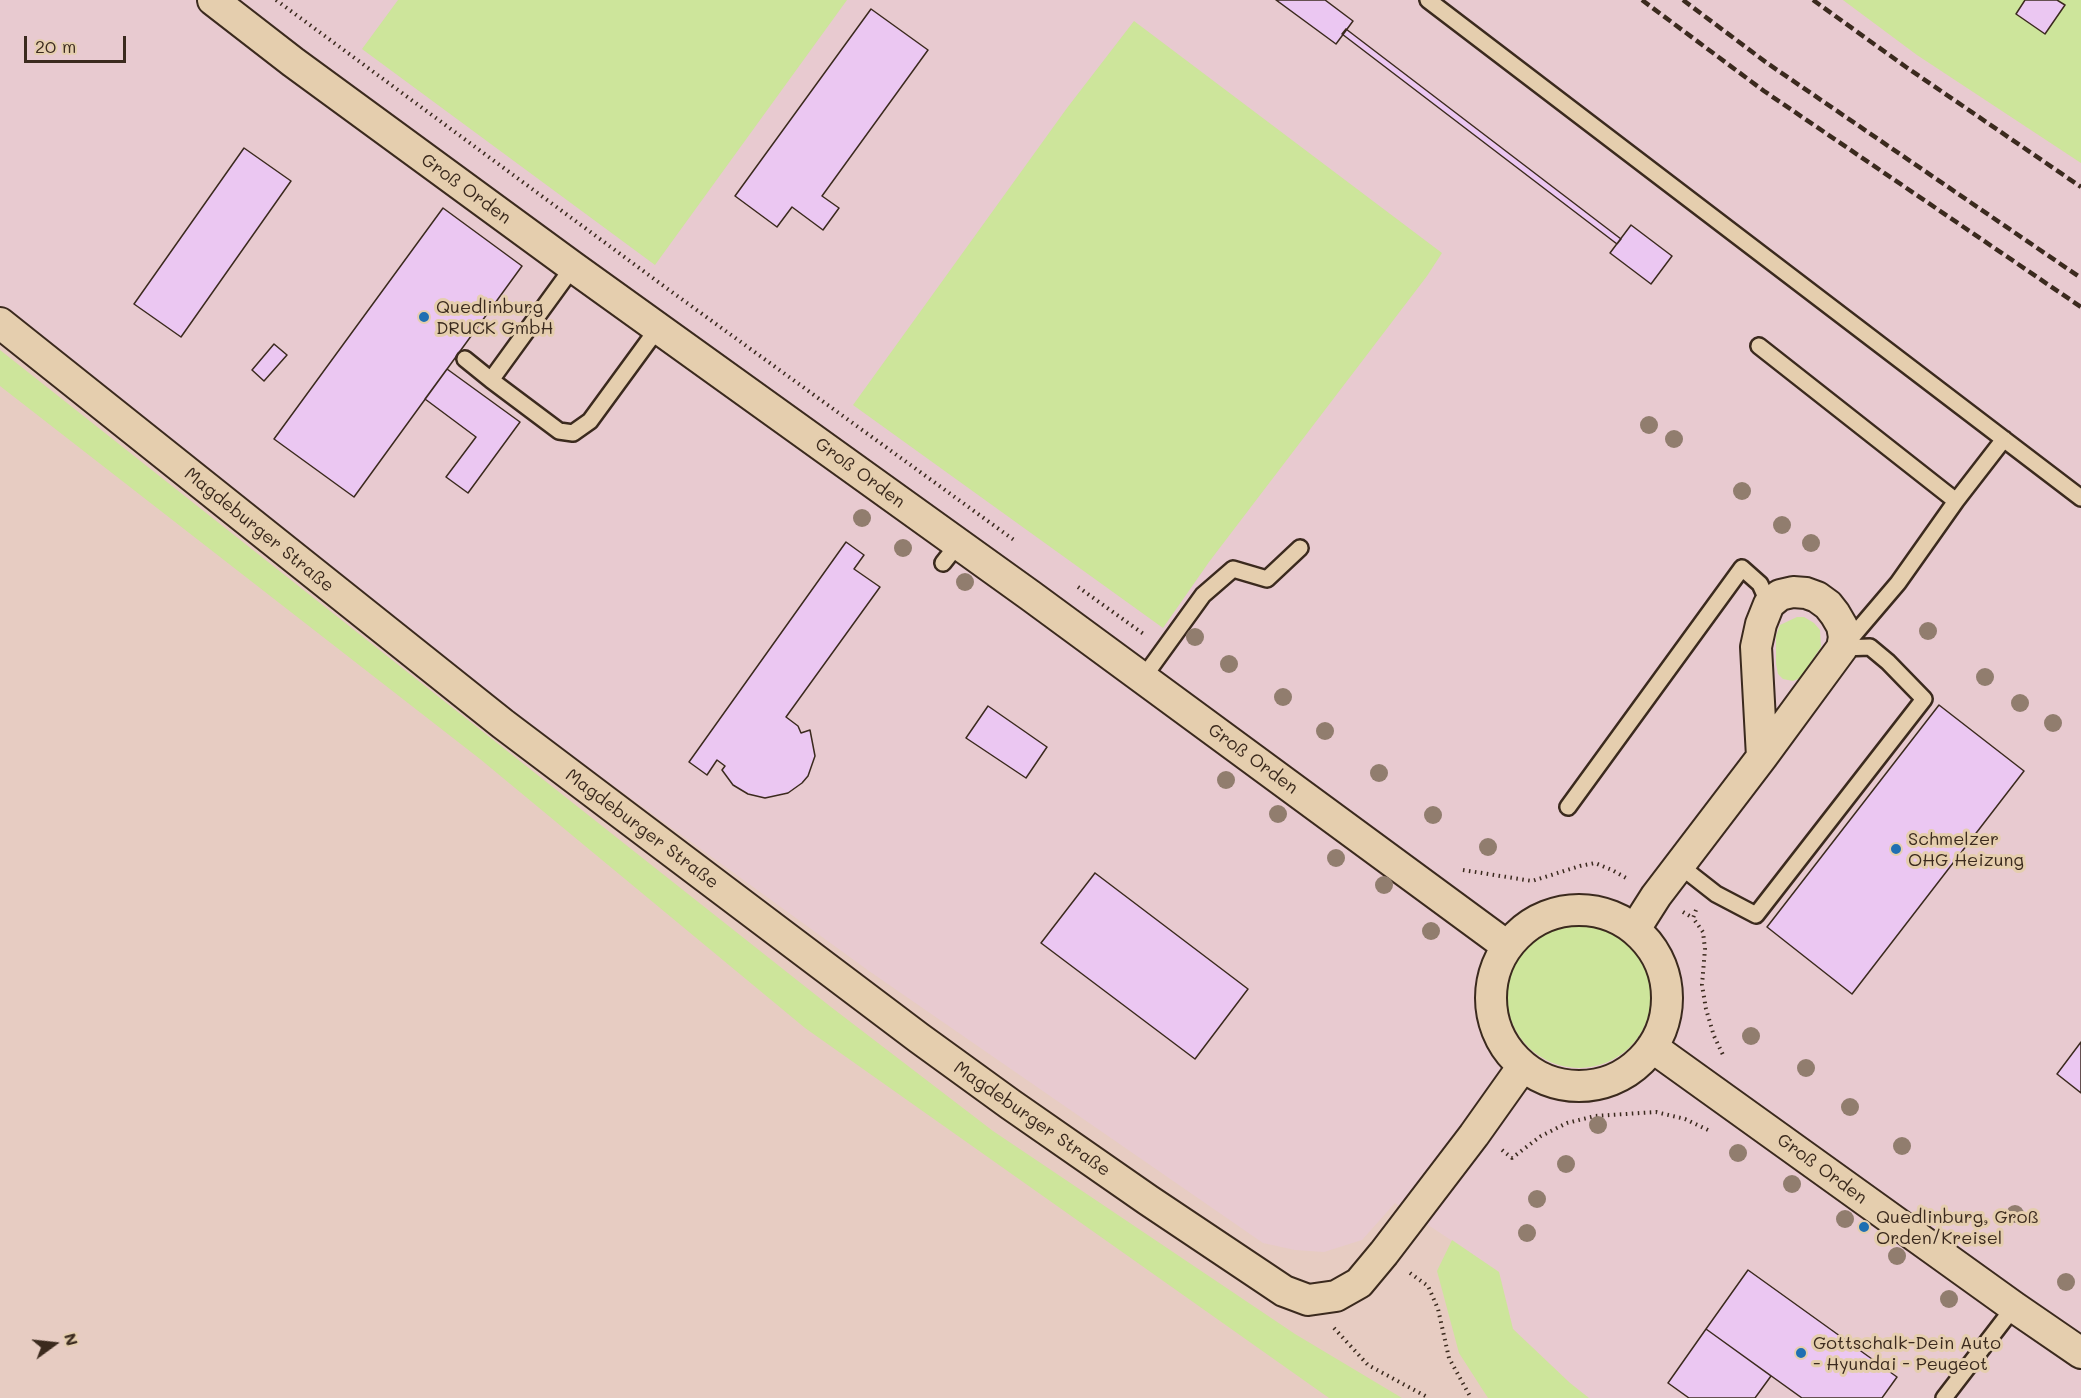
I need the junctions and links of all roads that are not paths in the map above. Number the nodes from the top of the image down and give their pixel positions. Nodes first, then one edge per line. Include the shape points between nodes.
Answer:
1 (213, 0) edge
2 (1428, 0) edge
3 (573, 267) junction
4 (0, 323) edge
5 (658, 328) junction
6 (1759, 346) dead end
7 (465, 359) dead end
8 (491, 380) junction
9 (2004, 439) junction
10 (2081, 498) edge
11 (1956, 501) junction
12 (1300, 548) dead end
13 (1769, 604) junction
14 (1842, 648) junction
15 (1143, 678) junction
16 (1762, 757) junction
17 (1568, 807) dead end
18 (1679, 865) junction
19 (1635, 929) junction
20 (1507, 946) junction
21 (1652, 1047) junction
22 (1523, 1066) junction
23 (2014, 1307) junction
24 (2081, 1353) edge
25 (1944, 1398) edge

1 - 3 street, Groß Orden
2 - 9 lane
3 - 5 street, Groß Orden
3 - 8 lane
4 - 22 street, Magdeburger Straße via 503,723 919,1038 1284,1291 1308,1300 1336,1296 1359,1283
5 - 8 lane via 590,421 573,433 559,431
5 - 15 street, Groß Orden via 950,554
6 - 11 lane
7 - 8 lane
9 - 10 lane
9 - 11 lane
11 - 14 lane via 1898,582
12 - 15 lane via 1267,579 1233,569 1203,595
13 - 14 street via 1780,595 1794,592 1817,597 1828,605 1842,626
13 - 16 street via 1756,647
13 - 17 lane via 1760,584 1742,568
14 - 16 street
14 - 18 lane via 1870,647 1923,699 1756,915 1716,894
15 - 20 street, Groß Orden
16 - 18 street
18 - 19 street
19 - 20 street via 1610,915 1582,909 1553,913 1528,926
19 - 21 street via 1652,948 1663,972 1667,998 1664,1024
20 - 22 street via 1495,970 1491,996 1494,1022 1505,1046
21 - 22 street via 1636,1066 1592,1086 1544,1079
21 - 23 street, Groß Orden
23 - 24 street, Groß Orden
23 - 25 lane

